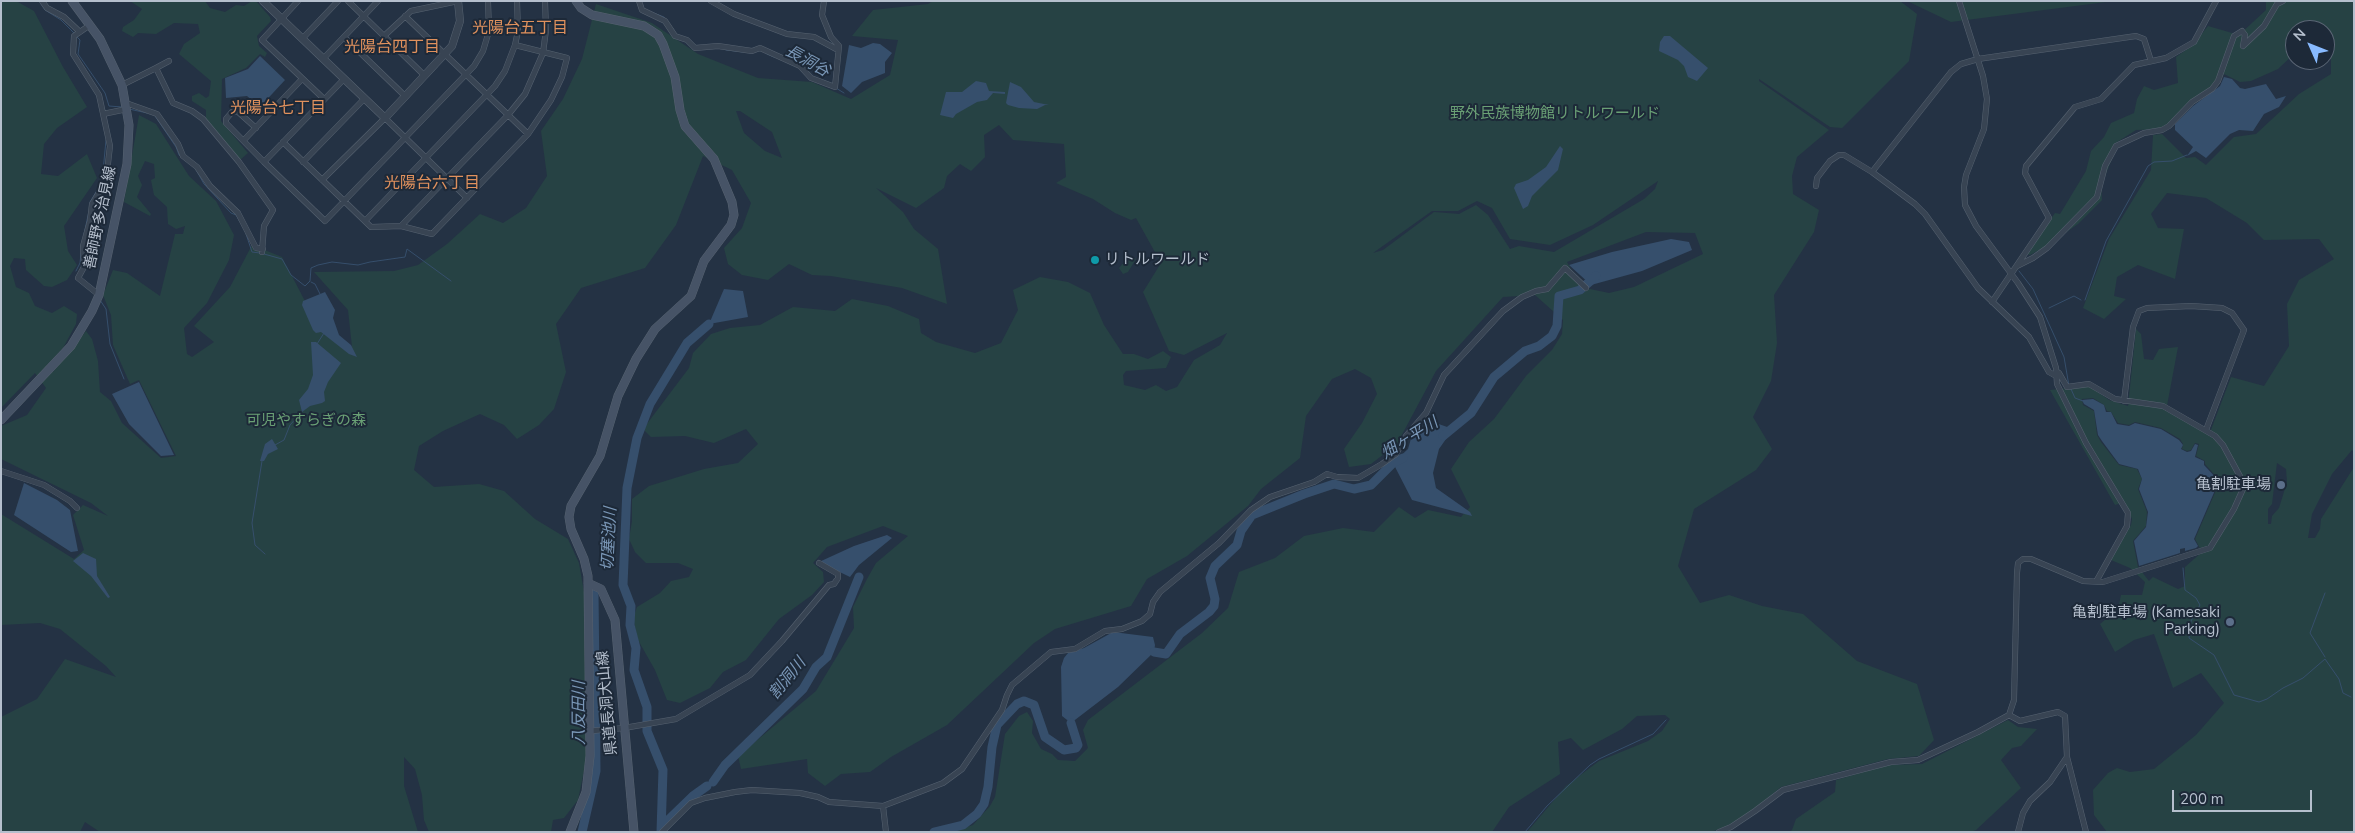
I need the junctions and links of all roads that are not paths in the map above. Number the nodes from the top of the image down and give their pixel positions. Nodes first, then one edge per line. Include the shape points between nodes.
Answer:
1 (42, 1) edge
2 (72, 1) edge
3 (262, 1) edge
4 (298, 1) edge
5 (338, 1) edge
6 (348, 1) edge
7 (378, 1) edge
8 (458, 1) edge
9 (488, 1) edge
10 (517, 1) edge
11 (545, 1) edge
12 (576, 1) edge
13 (639, 1) edge
14 (711, 1) edge
15 (824, 1) edge
16 (1959, 1) edge
17 (2216, 1) edge
18 (2283, 1) edge
19 (364, 16) junction
20 (405, 16) junction
21 (281, 19) junction
22 (90, 25) junction
23 (77, 34) junction
24 (384, 36) junction
25 (344, 38) junction
26 (302, 39) junction
27 (515, 45) junction
28 (838, 50) junction
29 (543, 53) junction
30 (446, 55) junction
31 (323, 59) junction
32 (1978, 60) junction
33 (169, 61) dead end
34 (2151, 61) junction
35 (156, 68) junction
36 (467, 75) junction
37 (424, 76) junction
38 (344, 79) junction
39 (302, 80) junction
40 (122, 85) junction
41 (487, 94) junction
42 (405, 96) junction
43 (365, 98) junction
44 (324, 99) junction
45 (126, 107) junction
46 (508, 115) junction
47 (104, 117) junction
48 (385, 118) junction
49 (256, 128) junction
50 (528, 134) junction
51 (406, 138) junction
52 (244, 140) junction
53 (283, 142) junction
54 (426, 158) junction
55 (264, 162) junction
56 (303, 162) junction
57 (1872, 172) junction
58 (447, 178) junction
59 (322, 180) junction
60 (1816, 186) dead end
61 (467, 198) junction
62 (344, 201) junction
63 (365, 221) junction
64 (401, 226) junction
65 (2017, 266) junction
66 (2011, 274) junction
67 (1584, 286) dead end
68 (99, 295) junction
69 (1992, 302) junction
70 (2056, 374) junction
71 (2124, 401) junction
72 (1, 420) edge
73 (2206, 430) junction
74 (1, 471) edge
75 (77, 508) dead end
76 (819, 563) dead end
77 (2097, 580) junction
78 (588, 583) junction
79 (2008, 715) junction
80 (624, 728) junction
81 (593, 731) junction
82 (2067, 757) junction
83 (883, 806) junction
84 (662, 831) edge
85 (570, 832) edge
86 (634, 832) edge
87 (886, 832) edge
88 (1719, 832) edge
89 (2018, 832) edge
90 (2086, 832) edge

1 - 23 street via 47,8 64,17
2 - 22 main road, 善師野多治見線
3 - 21 street
4 - 21 street
5 - 26 street
6 - 19 street
7 - 19 street
8 - 20 street via 411,11
8 - 30 street via 458,32
9 - 36 street via 490,17 486,43
10 - 27 street
11 - 29 street
12 - 78 main road, 県道長洞犬山線 via 592,15 639,24 656,33 670,60 686,128 716,163 732,202 734,218 704,261 691,296 655,330 636,358 618,396 600,456 571,506 571,528 584,559
13 - 28 street via 642,10 665,21 675,36 687,40 695,48 718,46 752,51 760,48 800,66 811,78 835,86
14 - 28 street via 734,14 788,34 814,37
15 - 28 street via 822,14
16 - 32 street
17 - 34 street via 2194,42 2166,58
18 - 65 street via 2243,46 2245,35 2242,31 2237,32 2212,89 2192,102 2169,126 2116,146 2097,197 2047,248
19 - 24 street
19 - 25 street
20 - 24 street
20 - 30 street
21 - 26 street
21 - 39 street via 262,40
22 - 23 street
22 - 40 main road, 善師野多治見線
23 - 47 street via 73,54 99,95
24 - 37 street
25 - 31 street
25 - 42 street
26 - 31 street
27 - 29 street
27 - 41 street via 505,71
29 - 46 street via 530,86
29 - 50 street via 567,58 551,100
30 - 36 street
30 - 37 street
31 - 38 street
32 - 34 street via 2136,36 2144,39
32 - 57 street via 1955,68
32 - 66 street via 1987,114 1966,175 1965,206
33 - 35 street
34 - 65 street via 2132,66 2101,99 2075,107 2026,166 2025,173 2049,218
35 - 40 street
35 - 45 street via 173,103 203,119 273,210 264,226 262,250 253,245 238,213 183,156 157,114 152,110
36 - 41 street
36 - 51 street
37 - 42 street
38 - 43 street
38 - 44 street
39 - 44 street
39 - 49 street
40 - 45 main road, 善師野多治見線
41 - 46 street
41 - 54 street
42 - 48 street
43 - 48 street
43 - 56 street
44 - 53 street
45 - 47 street
45 - 68 main road, 善師野多治見線 via 127,164
46 - 50 street
46 - 58 street
47 - 68 street via 110,140 106,181 92,204 83,246 84,266 78,278
48 - 51 street
48 - 59 street
49 - 52 street
49 - 52 street via 237,111 226,118 226,123
50 - 61 street
51 - 54 street
51 - 62 street
52 - 55 street
53 - 55 street
53 - 56 street
54 - 58 street
54 - 63 street
55 - 62 street via 325,221
56 - 59 street
57 - 60 street via 1839,155 1817,178
57 - 69 street via 1925,214 1978,288
58 - 61 street
58 - 64 street
59 - 62 street
61 - 64 street via 432,234
62 - 63 street
63 - 64 street via 371,227
65 - 66 street
66 - 69 street
66 - 70 street via 2040,317
67 - 83 street via 1565,268 1547,289 1522,297 1497,317 1444,375 1426,413 1406,436 1396,454 1358,478 1327,474 1260,503 1160,592 1150,614 1142,621 1105,631 1074,649 1054,650 1018,679 1002,710 955,776 925,792
68 - 72 main road, 善師野多治見線 via 71,346
69 - 70 street via 2029,338 2049,372
70 - 71 street via 2059,373 2069,386 2093,385
70 - 77 street via 2057,384 2070,412 2129,518
71 - 73 street via 2163,406
71 - 73 street via 2133,327 2139,311 2191,306 2222,308 2232,313 2244,330
73 - 77 street via 2223,445 2243,484 2240,498 2210,548 2113,580
74 - 75 street via 36,481
76 - 80 street via 838,574 838,578 750,675 676,719
77 - 79 street via 2083,581 2031,559 2018,563 2014,700
78 - 80 main road, 県道長洞犬山線 via 601,589 615,620
78 - 81 main road, 県道長洞犬山線
79 - 82 street via 2020,721 2058,712 2062,714 2066,721
79 - 88 street via 1918,760 1891,762 1783,790 1756,812
80 - 81 street
80 - 86 main road, 県道長洞犬山線
81 - 85 main road, 県道長洞犬山線 via 586,792
82 - 89 street via 2050,782 2030,801
82 - 90 street
83 - 84 street via 829,802 810,794 752,790 691,803
83 - 87 street

